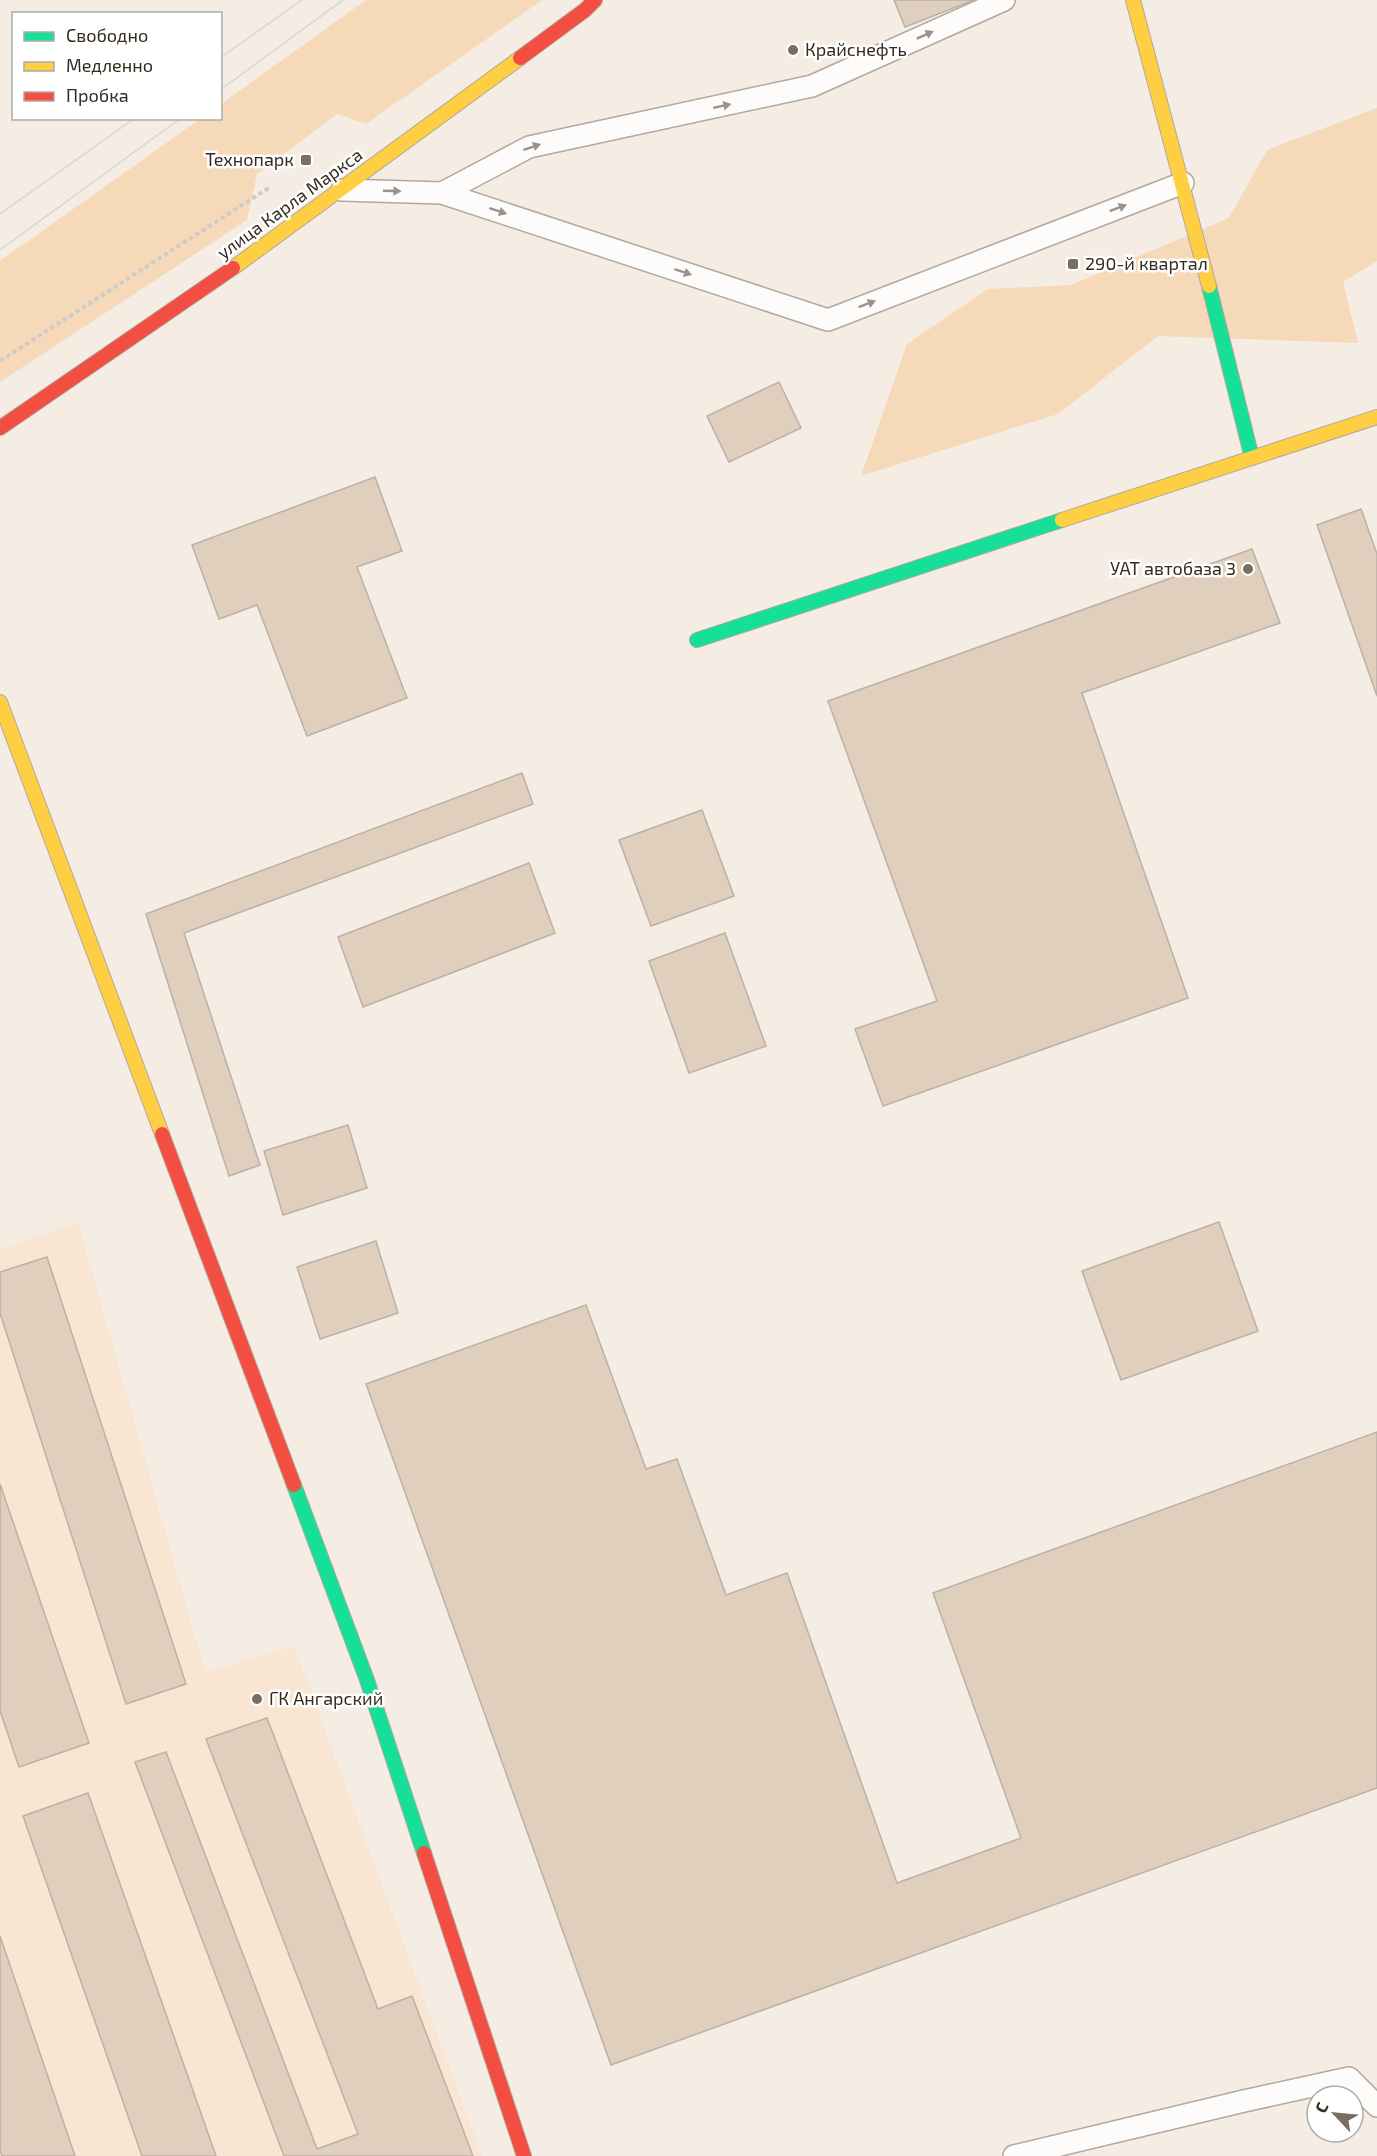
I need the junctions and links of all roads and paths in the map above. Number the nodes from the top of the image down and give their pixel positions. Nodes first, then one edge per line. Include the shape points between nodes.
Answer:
1 (595, 0) edge
2 (1004, 0) edge
3 (1132, 0) edge
4 (1183, 183) junction
5 (270, 187) dead end
6 (342, 190) junction
7 (442, 192) junction
8 (0, 361) edge
9 (1377, 417) edge
10 (0, 428) edge
11 (1252, 458) junction
12 (697, 640) dead end
13 (0, 702) edge
14 (1377, 2106) edge
15 (524, 2156) edge
16 (1014, 2156) edge

1 - 6 street, улица Карла Маркса
7 -> 2 lane via 529,147 812,86
3 - 4 street
7 -> 4 lane via 828,320
4 - 11 street
5 - 8 path
6 -> 7 lane
6 - 10 street, улица Карла Маркса
9 - 11 street
11 - 12 street
13 - 15 street via 367,1680
14 - 16 lane via 1349,2078

